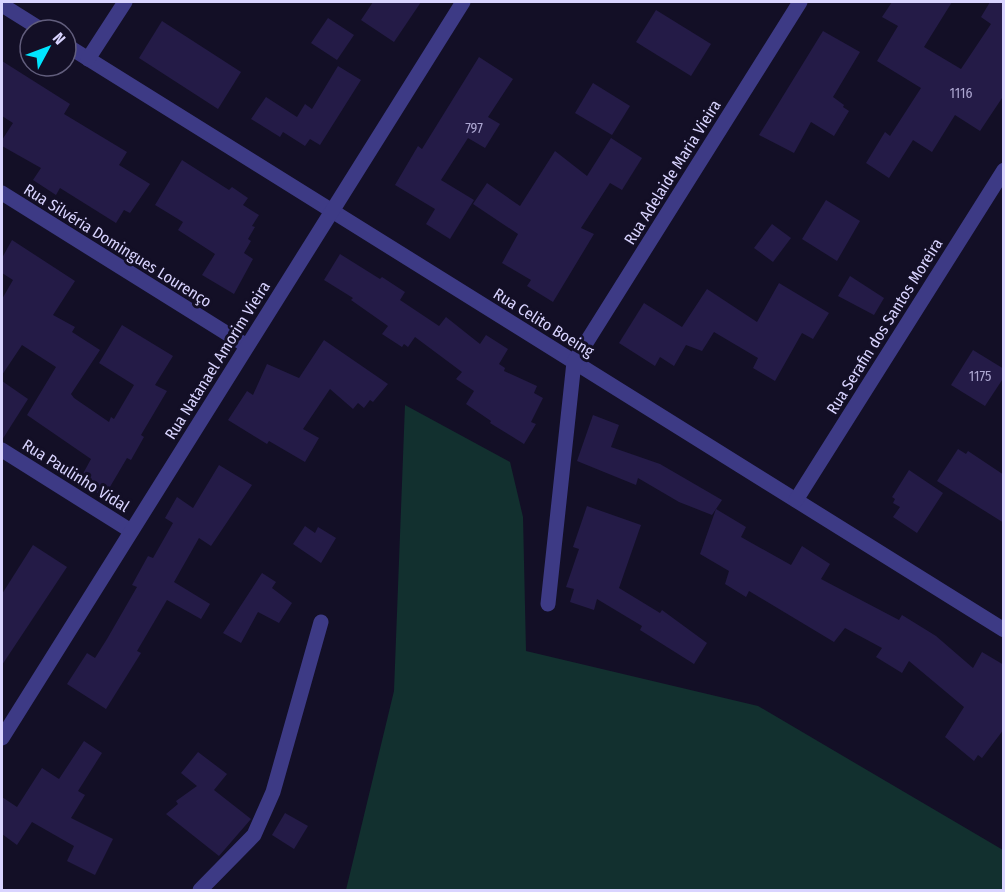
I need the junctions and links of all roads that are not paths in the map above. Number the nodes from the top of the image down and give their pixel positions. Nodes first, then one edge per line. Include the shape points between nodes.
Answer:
1 (125, 2) edge
2 (462, 2) edge
3 (800, 2) edge
4 (2, 4) edge
5 (24, 18) edge
6 (78, 53) edge
7 (88, 59) junction
8 (1004, 170) edge
9 (2, 193) edge
10 (332, 211) junction
11 (247, 346) junction
12 (574, 362) junction
13 (2, 450) edge
14 (796, 500) junction
15 (131, 531) junction
16 (548, 604) dead end
17 (321, 622) dead end
18 (1004, 630) edge
19 (2, 738) edge
20 (200, 891) edge

1 - 7 street
2 - 10 street, Rua Natanael Amorim Vieira
3 - 12 street, Rua Adelaide Maria Vieira
4 - 5 street
6 - 7 street, Rua Celito Boeing
7 - 10 street, Rua Celito Boeing
8 - 14 street, Rua Serafin dos Santos Moreira
9 - 11 street, Rua Silvéria Domingues Lourenço
10 - 11 street, Rua Natanael Amorim Vieira
10 - 12 street, Rua Celito Boeing
11 - 15 street, Rua Natanael Amorim Vieira
12 - 14 street, Rua Celito Boeing
12 - 16 street
13 - 15 street, Rua Paulinho Vidal
14 - 18 street, Rua Celito Boeing
15 - 19 street, Rua Natanael Amorim Vieira
17 - 20 street via 273,792 255,835

